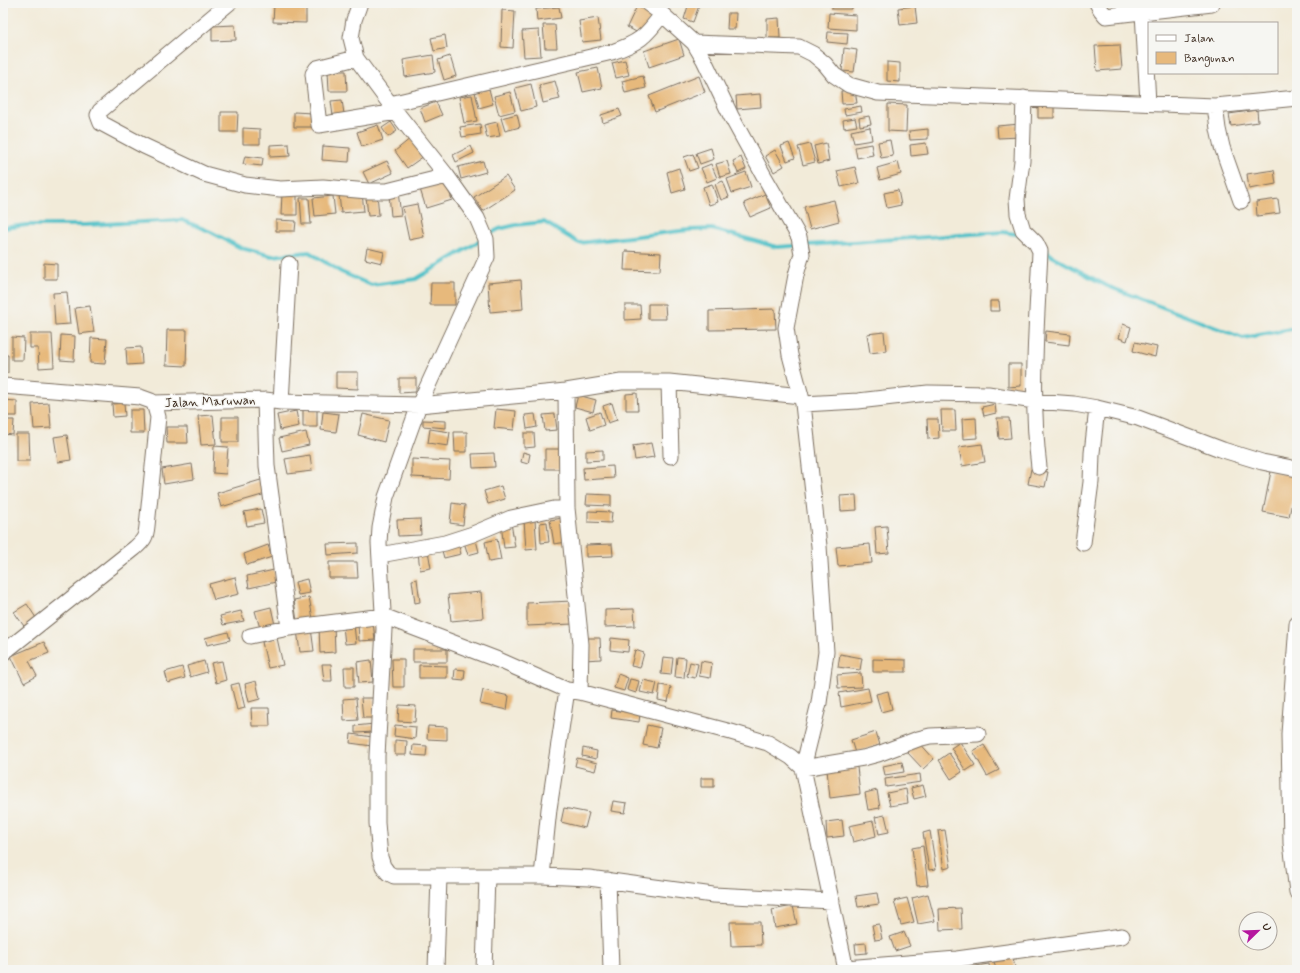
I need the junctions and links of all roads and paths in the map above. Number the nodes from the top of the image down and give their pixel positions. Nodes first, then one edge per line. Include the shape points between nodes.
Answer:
1 (230, 3) edge
2 (360, 3) edge
3 (647, 3) edge
4 (1097, 3) edge
5 (1202, 4) edge
6 (1143, 12) junction
7 (662, 14) junction
8 (694, 44) junction
9 (356, 58) junction
10 (1024, 98) junction
11 (1297, 98) edge
12 (1148, 103) junction
13 (1215, 106) junction
14 (393, 108) junction
15 (447, 176) junction
16 (1241, 201) dead end
17 (289, 264) dead end
18 (669, 382) junction
19 (3, 386) edge
20 (566, 391) junction
21 (265, 400) junction
22 (802, 400) junction
23 (1034, 401) junction
24 (281, 402) junction
25 (154, 404) junction
26 (419, 405) junction
27 (1098, 408) junction
28 (671, 456) dead end
29 (1039, 466) dead end
30 (1297, 469) edge
31 (567, 508) junction
32 (1083, 542) dead end
33 (380, 555) junction
34 (384, 616) junction
35 (1297, 624) edge
36 (289, 628) junction
37 (250, 636) dead end
38 (3, 653) edge
39 (573, 691) junction
40 (978, 734) dead end
41 (803, 768) junction
42 (487, 876) junction
43 (542, 876) junction
44 (439, 877) junction
45 (608, 880) junction
46 (1297, 892) edge
47 (832, 901) junction
48 (1122, 936) dead end
49 (846, 969) edge
50 (436, 970) edge
51 (484, 970) edge
52 (611, 970) edge

1 - 15 street via 100,111 98,115 101,123 204,174 244,185 280,189 323,187 387,191
2 - 9 street via 351,38
3 - 7 street
4 - 6 street via 1106,16
5 - 6 street
6 - 12 street
7 - 8 street
7 - 14 street via 654,27 639,41 612,52
8 - 10 street via 799,47 813,54 834,75 849,85 878,93
8 - 22 street via 799,237 802,254 786,328
9 - 14 street
9 - 14 street via 315,70 313,74 319,125
10 - 12 street
10 - 23 street via 1018,214 1023,230 1040,251
11 - 13 street
12 - 13 street
13 - 16 street via 1222,147
14 - 15 street
15 - 26 street via 478,218 486,239 487,257
17 - 24 street
18 - 20 street, Jalan Maruwan via 621,382
18 - 22 street, Jalan Maruwan
18 - 28 street
19 - 25 street, Jalan Maruwan via 140,397
20 - 26 street, Jalan Maruwan
20 - 31 street
21 - 24 street, Jalan Maruwan
21 - 25 street, Jalan Maruwan
21 - 36 street via 267,466
22 - 23 street, Jalan Maruwan via 858,401 928,393 988,394
22 - 41 street via 819,546 826,652
23 - 27 street, Jalan Maruwan
23 - 29 street
24 - 26 street, Jalan Maruwan
25 - 38 street via 158,417 148,526 144,540
26 - 33 street via 386,497 380,528
27 - 30 street, Jalan Maruwan via 1138,418 1262,462
27 - 32 street
31 - 33 street via 511,518 445,543
31 - 39 street via 581,644
33 - 34 street
34 - 36 street
34 - 39 street
34 - 44 street via 377,756 380,857 388,873 394,876
35 - 46 street via 1289,734 1291,843
36 - 37 street
39 - 41 street via 768,743
39 - 43 street via 549,809
40 - 41 street via 930,736 864,758
41 - 47 street
42 - 43 street
42 - 44 street
42 - 51 street
43 - 45 street
44 - 50 street
45 - 47 street via 713,895
45 - 52 street
47 - 49 street
48 - 49 street via 957,959

